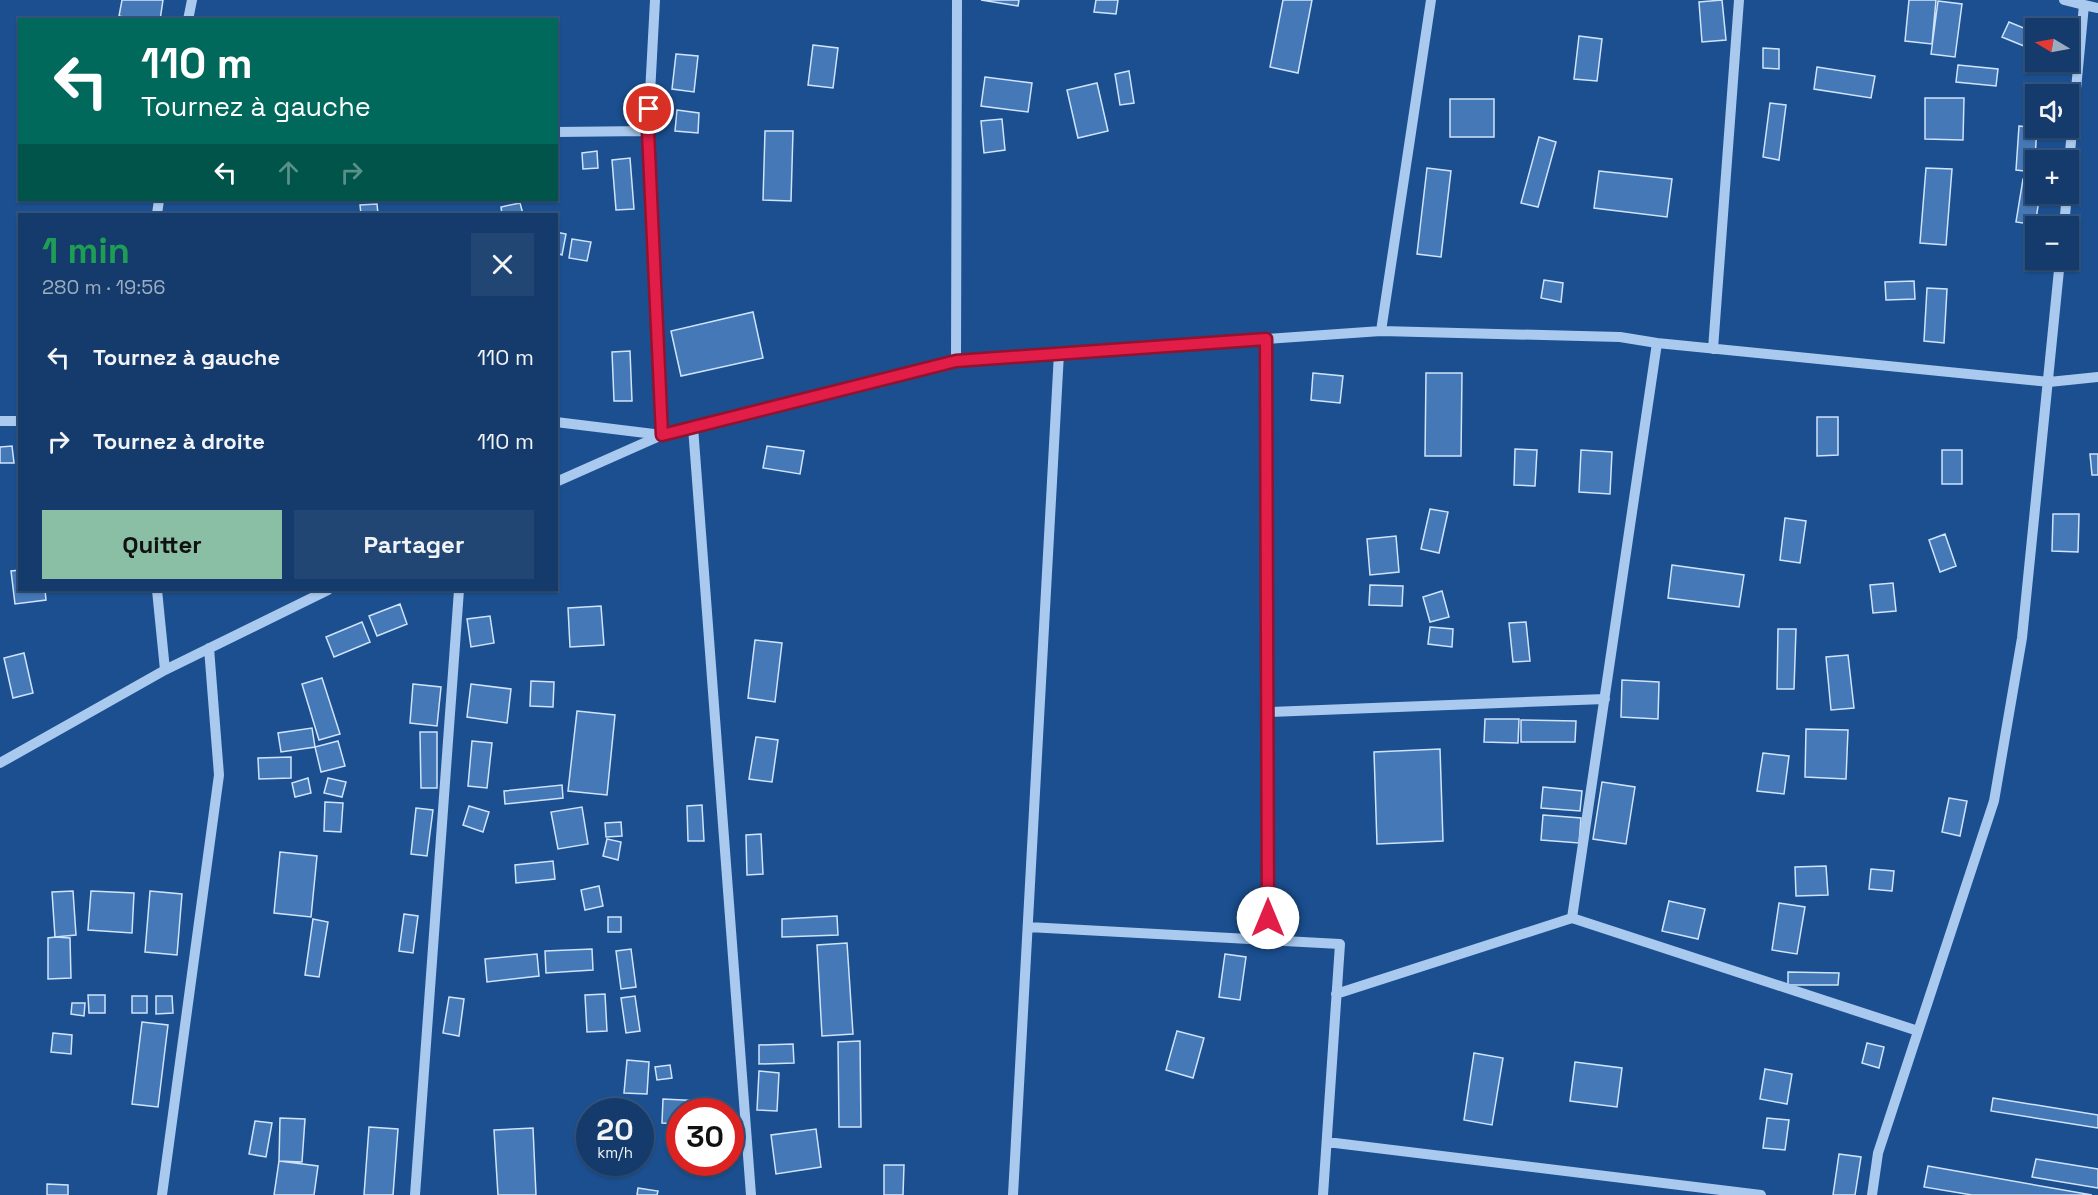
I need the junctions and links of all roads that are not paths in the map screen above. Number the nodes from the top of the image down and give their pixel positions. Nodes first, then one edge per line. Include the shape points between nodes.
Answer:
1 (192, 0) edge
2 (656, 0) edge
3 (957, 0) edge
4 (1431, 0) edge
5 (1739, 0) edge
6 (2064, 0) edge
7 (2084, 5) junction
8 (2098, 8) edge
9 (188, 18) edge
10 (648, 131) junction
11 (558, 132) edge
12 (2070, 150) edge
13 (2059, 270) edge
14 (1381, 331) junction
15 (1266, 339) junction
16 (1657, 343) junction
17 (1713, 349) junction
18 (1059, 353) junction
19 (956, 361) junction
20 (2098, 377) edge
21 (2049, 382) junction
22 (0, 421) edge
23 (18, 421) edge
24 (558, 422) edge
25 (693, 428) junction
26 (662, 435) junction
27 (558, 481) edge
28 (157, 591) edge
29 (326, 591) edge
30 (459, 591) edge
31 (209, 648) junction
32 (165, 669) junction
33 (1605, 699) junction
34 (1267, 712) junction
35 (0, 763) edge
36 (1572, 918) junction
37 (1028, 927) junction
38 (1268, 941) junction
39 (1336, 994) junction
40 (1918, 1031) junction
41 (1327, 1142) junction
42 (162, 1195) edge
43 (415, 1195) edge
44 (751, 1195) edge
45 (1013, 1195) edge
46 (1323, 1195) edge
47 (1761, 1195) edge
48 (1872, 1195) edge

1 - 9 street
2 - 10 street
3 - 19 street
4 - 14 street
5 - 17 street
6 - 7 street
7 - 8 street
7 - 12 street
10 - 11 street
10 - 26 street
13 - 21 street
14 - 15 street
14 - 16 street via 1620,337
15 - 18 street
15 - 34 street
16 - 17 street
16 - 33 street
17 - 21 street
18 - 19 street
18 - 37 street
19 - 25 street
20 - 21 street
21 - 40 street via 2022,638 1994,801
22 - 23 street
24 - 26 street
25 - 26 street
25 - 44 street
26 - 27 street
28 - 32 street
29 - 31 street
30 - 43 street
31 - 32 street
31 - 42 street via 219,775
32 - 35 street
33 - 34 street
33 - 36 street
34 - 38 street
36 - 39 street
36 - 40 street
37 - 38 street
37 - 45 street
38 - 39 street via 1340,944
39 - 41 street
40 - 48 street via 1878,1153
41 - 46 street
41 - 47 street

